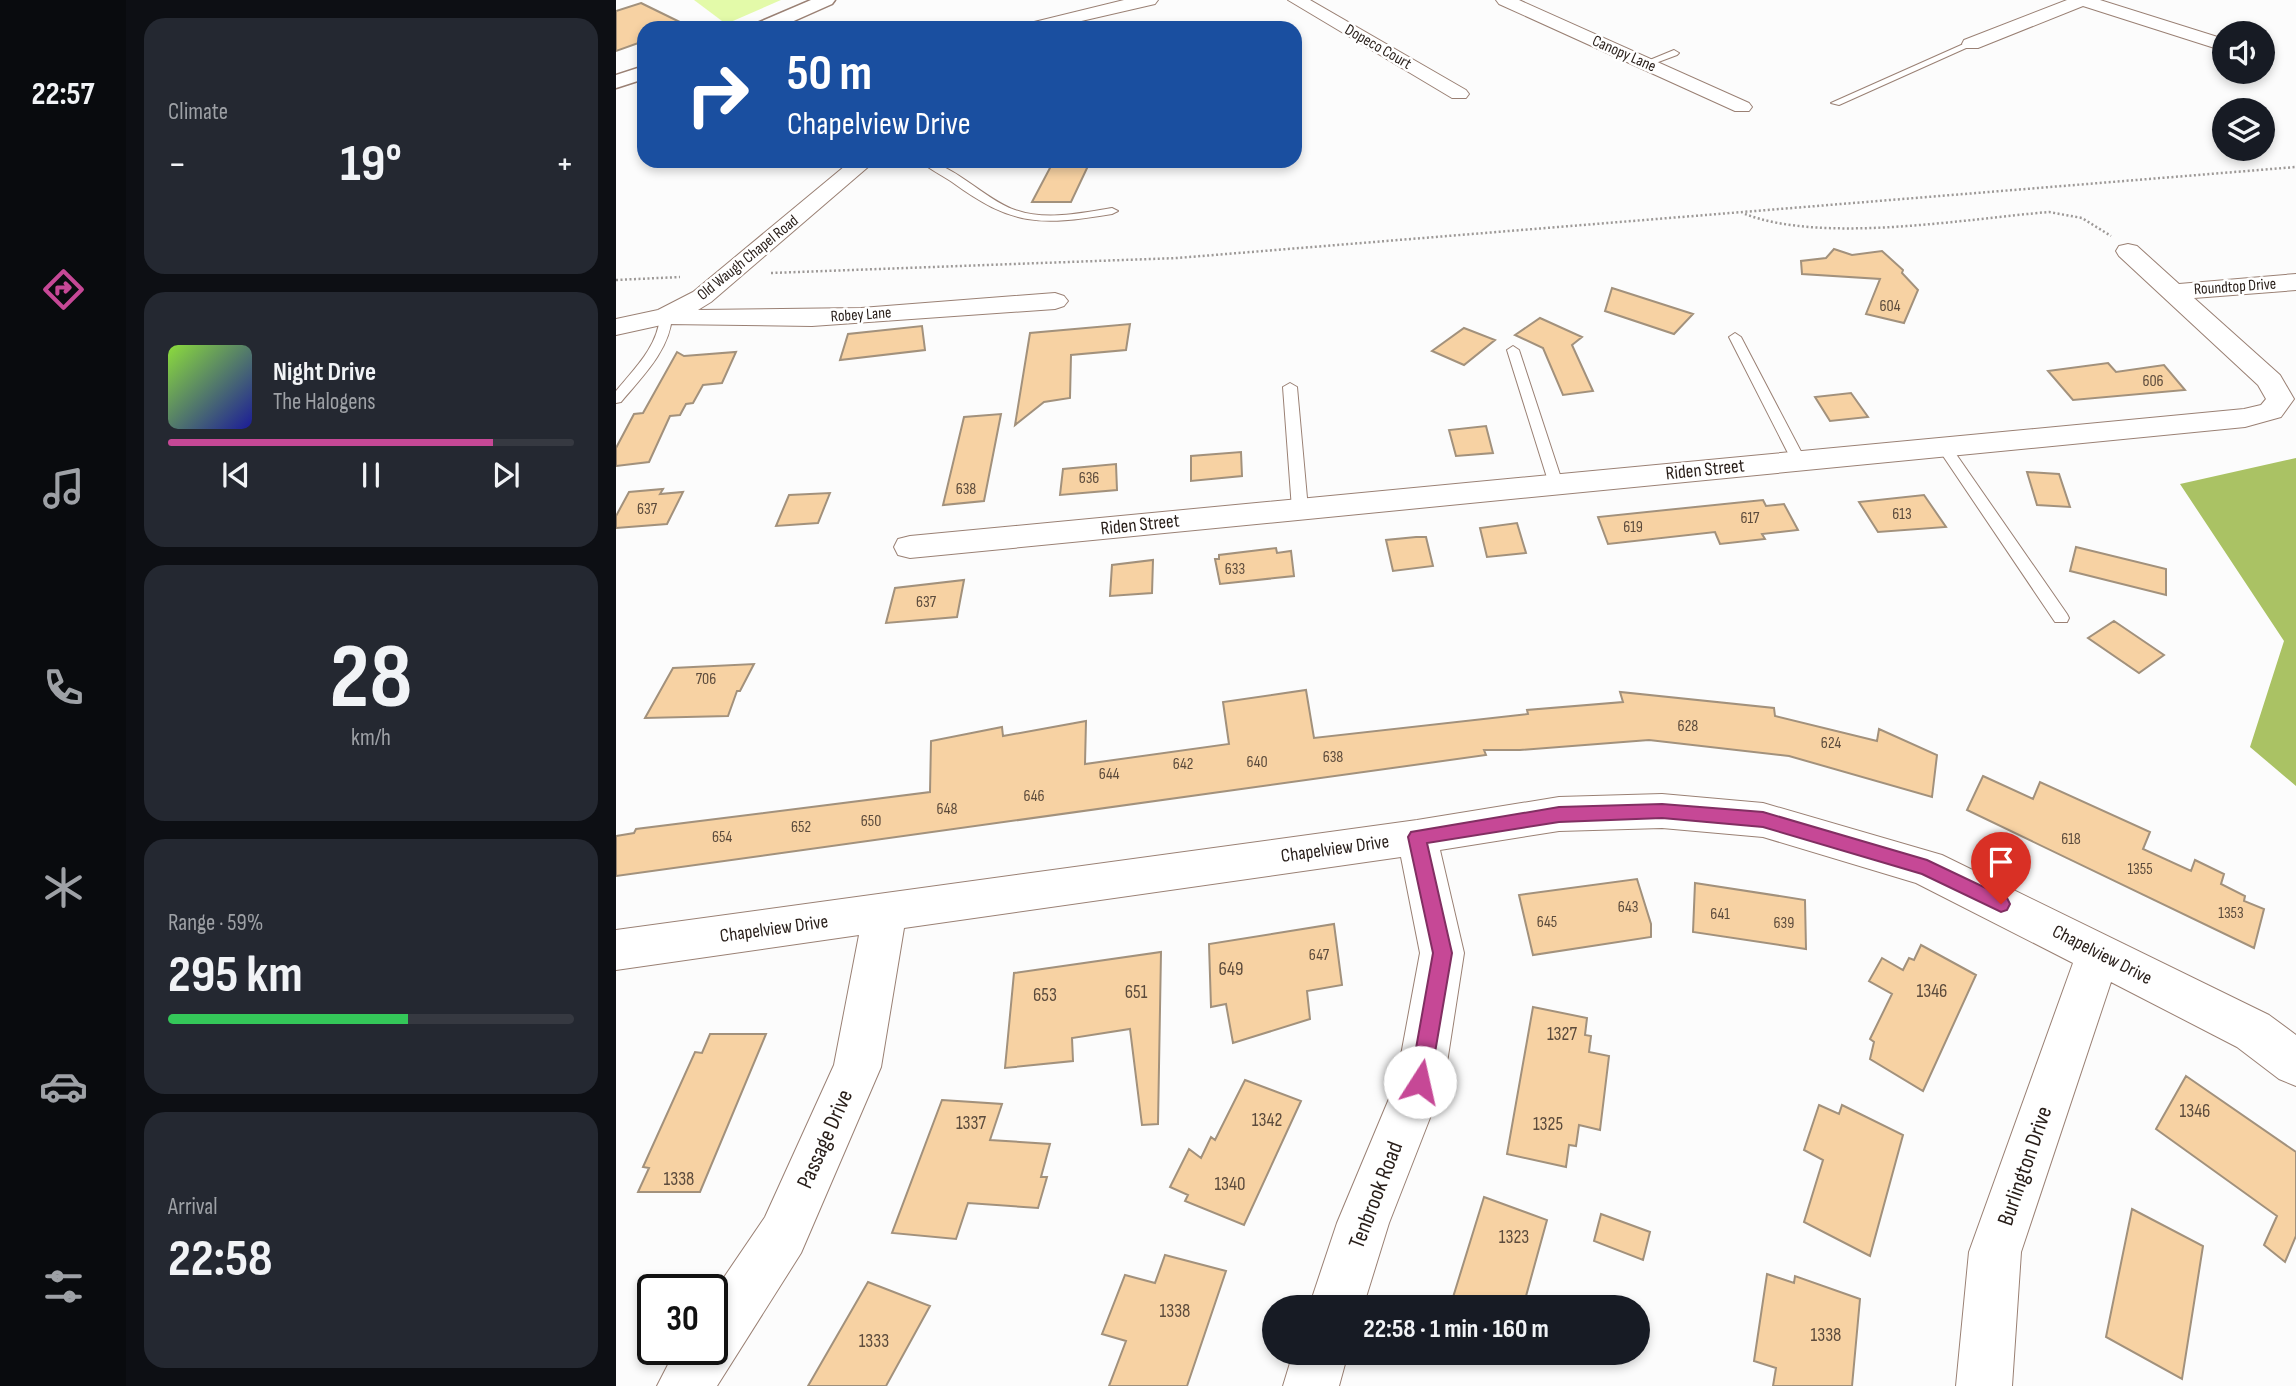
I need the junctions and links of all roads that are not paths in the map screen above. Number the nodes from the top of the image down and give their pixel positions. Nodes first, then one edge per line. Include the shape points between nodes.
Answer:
1 (827, 0) edge
2 (1149, 0) edge
3 (1297, 0) edge
4 (1505, 0) edge
5 (2083, 0) edge
6 (778, 21) edge
7 (1055, 21) edge
8 (2212, 41) edge
9 (1971, 44) joint
10 (1674, 53) dead end
11 (1645, 64) junction
12 (637, 74) edge
13 (616, 82) edge
14 (1459, 94) dead end
15 (1836, 103) dead end
16 (1742, 107) dead end
17 (856, 168) edge
18 (936, 168) edge
19 (1112, 211) dead end
20 (2128, 251) road end
21 (2296, 282) edge
22 (2173, 292) junction
23 (1055, 301) dead end
24 (666, 316) junction
25 (616, 327) edge
26 (1735, 337) dead end
27 (1513, 350) dead end
28 (1290, 387) dead end
29 (616, 399) edge
30 (1944, 447) junction
31 (1799, 461) junction
32 (1556, 484) junction
33 (1300, 509) junction
34 (910, 547) dead end
35 (2061, 618) dead end
36 (1417, 837) junction
37 (885, 914) junction
38 (616, 950) edge
39 (2099, 953) junction
40 (2296, 1063) edge
41 (1340, 1295) edge
42 (728, 1319) edge
43 (699, 1365) edge
44 (1317, 1365) edge
45 (685, 1386) edge
46 (1311, 1386) edge
47 (1984, 1386) edge

1 - 6 main road
2 - 7 street
3 - 14 street, Dopeco Court
4 - 11 street, Canopy Lane
5 - 8 street
5 - 9 street
9 - 15 lane
10 - 11 lane
11 - 16 street, Canopy Lane
12 - 13 main road
17 - 24 street, Old Waugh Chapel Road via 702,297
18 - 19 lane via 1003,211 1027,219
20 - 22 street, Riden Street
21 - 22 street, Roundtop Drive
22 - 30 street, Riden Street via 2270,381 2280,399 2271,411 2245,418
23 - 24 street, Robey Lane via 821,318
24 - 25 street, Old Waugh Chapel Road
24 - 29 lane via 665,332 647,363
26 - 31 lane
27 - 32 lane
28 - 33 lane
30 - 31 street, Riden Street
30 - 35 lane
31 - 32 street, Riden Street
32 - 33 street, Riden Street
33 - 34 street, Riden Street
36 - 37 street, Chapelview Drive
36 - 39 street, Chapelview Drive via 1559,814 1662,811 1763,820 1927,868
36 - 41 street, Tenbrook Road via 1442,953 1420,1082 1363,1223
37 - 38 street, Chapelview Drive
37 - 42 street, Passage Drive via 857,1068 783,1235
39 - 40 street, Chapelview Drive via 2253,1031
39 - 47 street, Burlington Drive via 1995,1252
43 - 45 street
44 - 46 street

